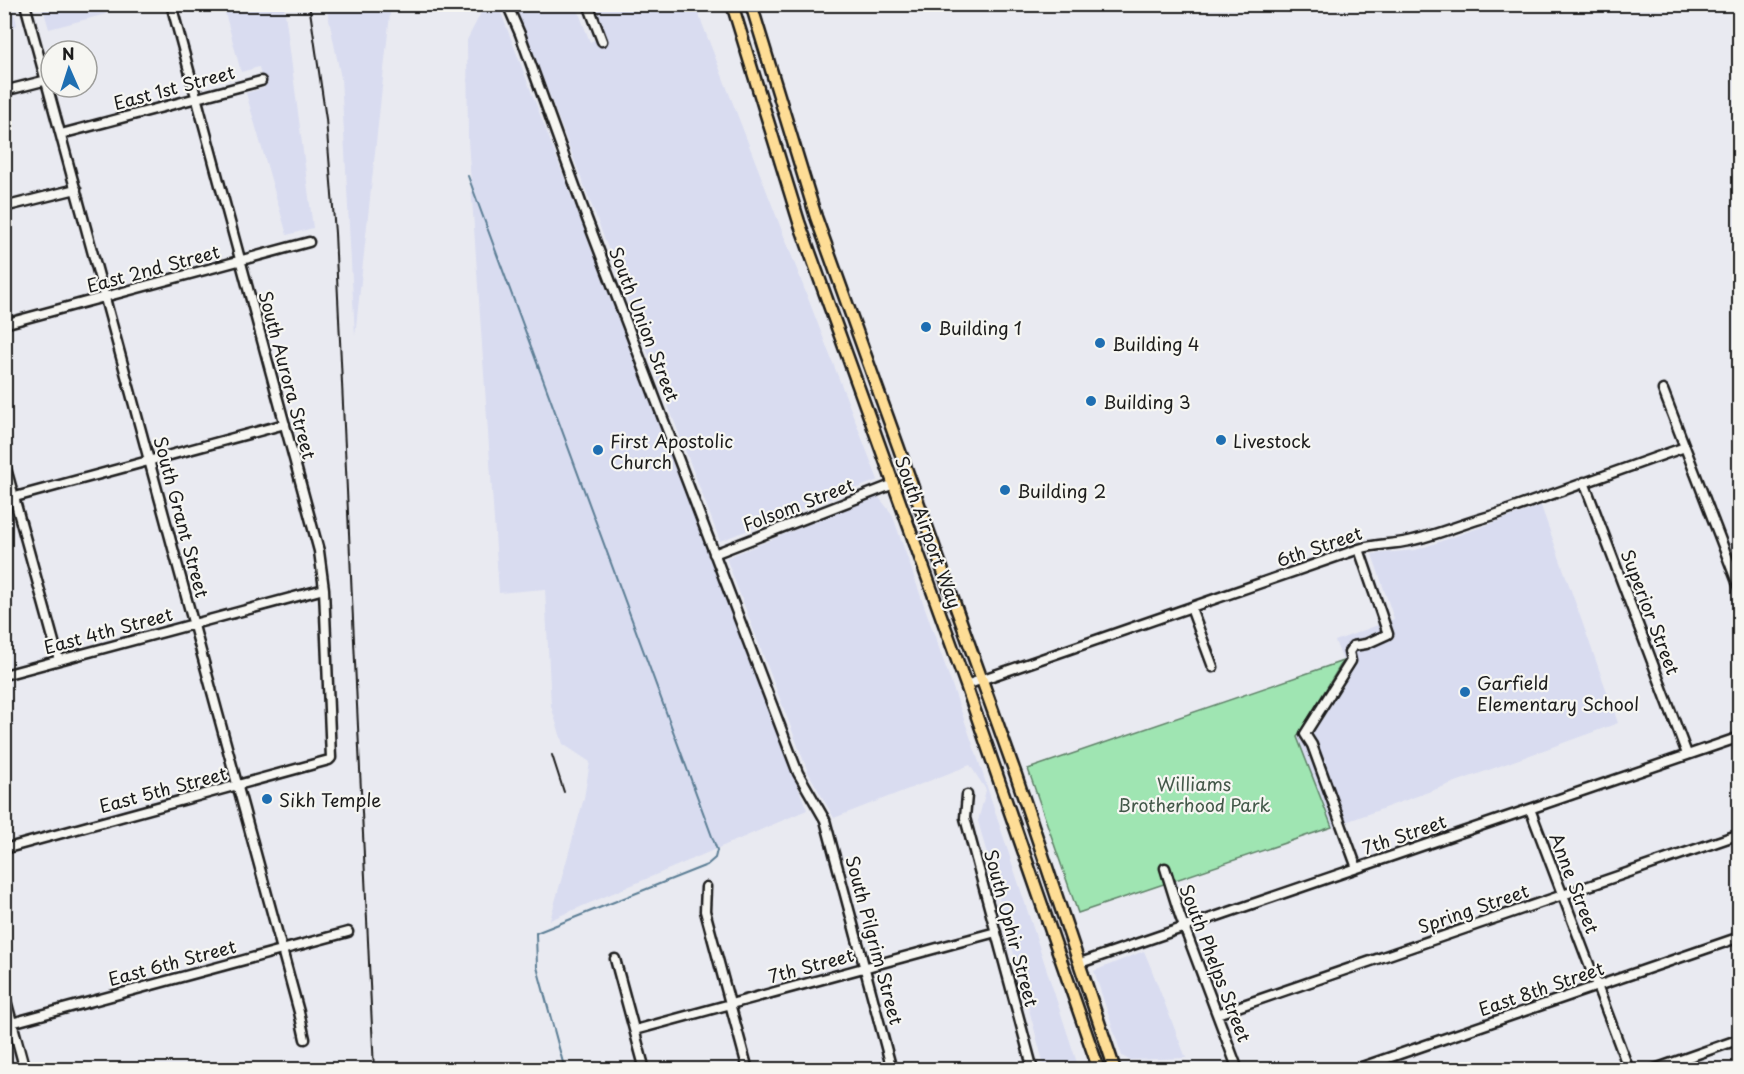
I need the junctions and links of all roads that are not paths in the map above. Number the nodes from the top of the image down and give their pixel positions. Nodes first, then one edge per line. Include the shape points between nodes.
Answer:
1 (26, 4) edge
2 (171, 4) edge
3 (507, 4) edge
4 (588, 4) edge
5 (732, 4) edge
6 (751, 4) edge
7 (602, 41) dead end
8 (39, 53) edge
9 (261, 81) dead end
10 (39, 82) edge
11 (4, 91) edge
12 (196, 98) junction
13 (51, 99) edge
14 (61, 134) junction
15 (76, 189) junction
16 (4, 207) edge
17 (309, 242) dead end
18 (240, 261) junction
19 (106, 297) junction
20 (4, 324) edge
21 (1663, 390) dead end
22 (285, 424) junction
23 (1685, 447) junction
24 (4, 461) edge
25 (150, 461) junction
26 (1584, 482) junction
27 (894, 484) junction
28 (15, 497) junction
29 (4, 500) edge
30 (1359, 549) junction
31 (714, 554) junction
32 (324, 589) junction
33 (1740, 590) edge
34 (1191, 608) junction
35 (194, 624) junction
36 (59, 660) junction
37 (1213, 667) dead end
38 (4, 675) edge
39 (982, 680) junction
40 (966, 686) junction
41 (1740, 737) edge
42 (1687, 754) junction
43 (329, 760) joint
44 (238, 785) junction
45 (967, 795) dead end
46 (1530, 809) junction
47 (825, 820) joint
48 (1740, 834) edge
49 (4, 849) edge
50 (1165, 868) dead end
51 (1357, 868) junction
52 (706, 887) dead end
53 (1562, 895) junction
54 (1185, 927) junction
55 (348, 932) dead end
56 (996, 932) junction
57 (1740, 937) edge
58 (282, 950) junction
59 (615, 959) dead end
60 (1080, 963) junction
61 (865, 968) junction
62 (1597, 987) junction
63 (4, 993) edge
64 (730, 1004) junction
65 (1217, 1014) junction
66 (8, 1024) edge
67 (634, 1030) junction
68 (305, 1039) dead end
69 (1740, 1040) edge
70 (25, 1070) edge
71 (645, 1070) edge
72 (748, 1070) edge
73 (892, 1070) edge
74 (1033, 1070) edge
75 (1099, 1070) edge
76 (1115, 1070) edge
77 (1238, 1070) edge
78 (1353, 1070) edge
79 (1629, 1070) edge
80 (1652, 1070) edge

1 - 8 street, South Grant Street
2 - 12 street, South Aurora Street
3 - 31 street, South Union Street
4 - 7 street
5 - 27 main road, South Airport Way via 799,222
6 - 39 main road, South Airport Way via 816,217
9 - 12 street, East 1st Street
10 - 11 street
12 - 14 street, East 1st Street
12 - 18 street, South Aurora Street
13 - 14 street, South Grant Street
14 - 15 street, South Grant Street
15 - 16 street
15 - 19 street, South Grant Street
17 - 18 street, East 2nd Street
18 - 19 street, East 2nd Street
18 - 22 street, South Aurora Street
19 - 20 street, East 2nd Street
19 - 25 street, South Grant Street
21 - 23 street
22 - 25 street
22 - 32 street, South Aurora Street via 319,551
23 - 26 street, 6th Street
23 - 33 street
24 - 28 street
25 - 28 street
25 - 35 street, South Grant Street
26 - 30 street, 6th Street via 1410,541
26 - 42 street, Superior Street
27 - 31 street, Folsom Street
27 - 40 main road, South Airport Way
28 - 29 street
28 - 36 street
30 - 34 street, 6th Street
30 - 51 street via 1388,634 1366,645 1353,646 1349,652 1351,661 1305,734
31 - 47 street, South Union Street via 798,773
32 - 35 street, East 4th Street
32 - 43 street, South Aurora Street
34 - 37 street
34 - 39 street, 6th Street
35 - 36 street, East 4th Street
35 - 44 street, South Grant Street
36 - 38 street, East 4th Street
39 - 40 street, 6th Street
39 - 60 main road, South Airport Way
40 - 75 main road, South Airport Way
41 - 42 street, 7th Street
42 - 46 street, 7th Street
43 - 44 street, East 5th Street
44 - 49 street, East 5th Street
44 - 58 street, South Grant Street
45 - 56 street, South Ophir Street via 965,818
46 - 51 street, 7th Street
46 - 53 street, Anne Street
47 - 61 street, South Pilgrim Street
48 - 53 street, Spring Street
50 - 54 street, South Phelps Street
51 - 54 street, 7th Street
52 - 64 street via 705,911
53 - 62 street, Anne Street
53 - 65 street, Spring Street
54 - 60 street, 7th Street
54 - 65 street, South Phelps Street
55 - 58 street, East 6th Street
56 - 61 street, 7th Street
56 - 74 street, South Ophir Street
57 - 62 street, East 8th Street
58 - 66 street, East 6th Street
58 - 68 street, South Grant Street
59 - 67 street
60 - 76 main road, South Airport Way
61 - 64 street, 7th Street
61 - 73 street, South Pilgrim Street
62 - 78 street, East 8th Street
62 - 79 street, Anne Street
63 - 66 street
64 - 67 street, 7th Street
64 - 72 street
65 - 77 street, South Phelps Street
66 - 70 street
67 - 71 street
69 - 80 street

